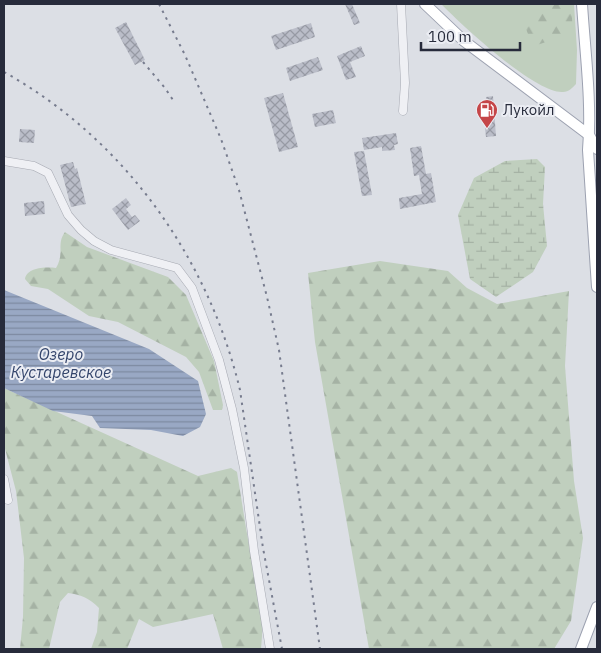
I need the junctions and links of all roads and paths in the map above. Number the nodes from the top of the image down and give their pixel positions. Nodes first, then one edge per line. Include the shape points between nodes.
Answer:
1 (401, 4) edge
2 (425, 4) edge
3 (582, 4) edge
4 (403, 111) dead end
5 (589, 135) junction
6 (597, 149) edge
7 (4, 161) edge
8 (597, 287) edge
9 (4, 480) edge
10 (8, 500) dead end
11 (597, 607) edge
12 (270, 649) edge
13 (581, 649) edge

1 - 4 street via 405,83
2 - 5 main road via 464,41
3 - 5 main road
5 - 6 main road
5 - 8 main road
7 - 12 street via 34,166 48,173 68,215 94,241 111,250 177,268 192,288 220,360 232,409 244,468
9 - 10 street
11 - 13 main road

